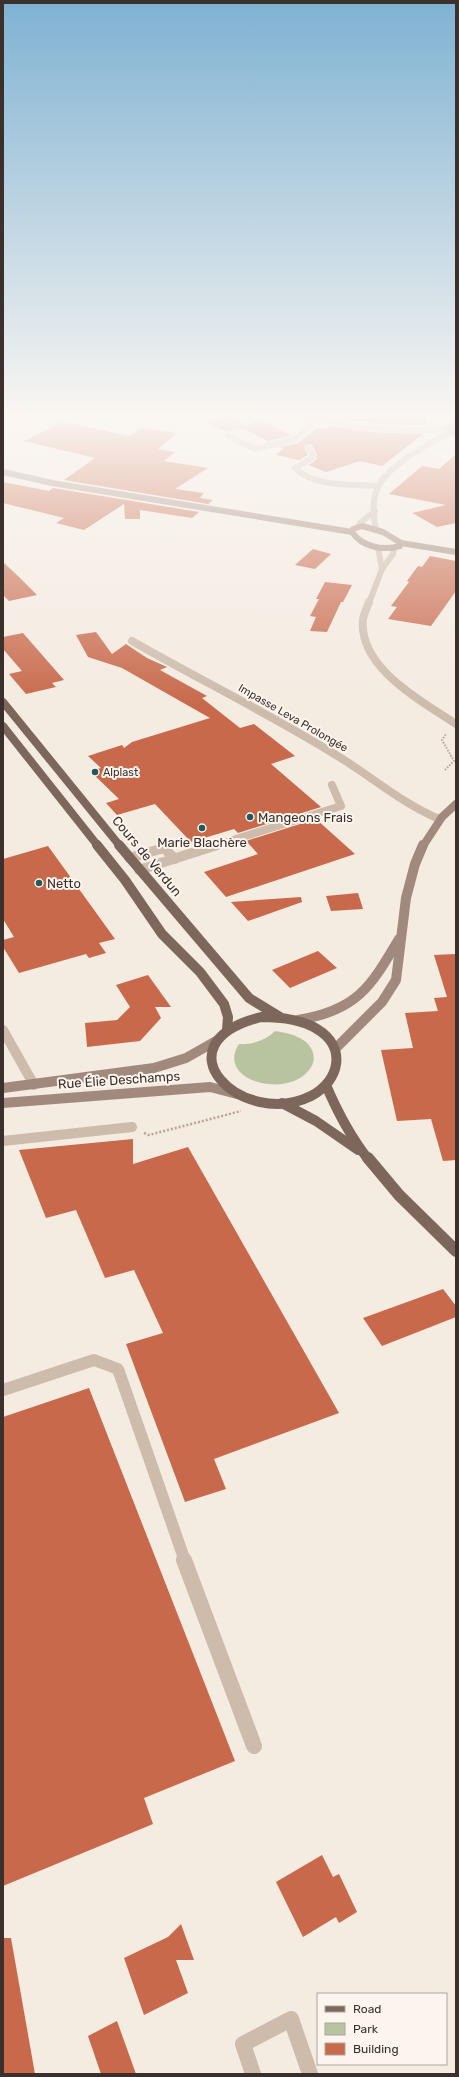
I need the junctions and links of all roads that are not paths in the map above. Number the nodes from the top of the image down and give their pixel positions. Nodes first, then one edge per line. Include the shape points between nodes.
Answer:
1 (217, 510) edge
2 (375, 511) joint
3 (358, 527) junction
4 (376, 530) junction
5 (352, 532) junction
6 (400, 544) junction
7 (378, 548) junction
8 (394, 549) junction
9 (456, 552) edge
10 (382, 569) junction
11 (132, 641) dead end
12 (3, 702) edge
13 (456, 724) edge
14 (5, 731) edge
15 (332, 786) dead end
16 (452, 807) edge
17 (439, 819) junction
18 (129, 858) junction
19 (175, 859) junction
20 (139, 870) junction
21 (400, 937) junction
22 (280, 1017) junction
23 (298, 1020) junction
24 (3, 1030) edge
25 (227, 1030) junction
26 (216, 1041) junction
27 (335, 1049) junction
28 (34, 1085) junction
29 (326, 1085) junction
30 (3, 1088) edge
31 (236, 1094) junction
32 (3, 1103) edge
33 (282, 1103) junction
34 (132, 1127) road end
35 (3, 1141) edge
36 (362, 1152) junction
37 (456, 1251) edge
38 (3, 1390) edge
39 (254, 1746) dead end
40 (253, 2074) edge
41 (310, 2074) edge

1 - 5 main road
2 - 3 street
2 - 4 street
3 - 4 main road
3 - 5 main road
4 - 6 main road
5 - 7 main road via 361,540
6 - 8 main road
6 - 9 main road
7 - 8 main road
7 - 10 street
8 - 10 street
10 - 13 street via 362,625 368,651 395,681
11 - 17 street, Impasse Leva Prolongée via 282,722 358,768 408,805
12 - 18 main road, Cours de Verdun
14 - 25 main road via 125,880 162,934 200,972 224,1004 228,1017
15 - 19 street via 341,806
16 - 17 main road
17 - 21 main road via 427,835 416,860
18 - 19 street via 164,848
18 - 20 main road, Cours de Verdun
19 - 20 street
20 - 22 main road, Cours de Verdun via 249,998
21 - 23 main road via 378,976 362,995 337,1011 317,1018
21 - 27 main road via 400,967 394,986 384,1000
22 - 23 main road
22 - 25 main road via 261,1017
23 - 27 main road via 326,1036
24 - 28 street
25 - 26 main road
26 - 28 main road, Rue Élie Deschamps via 178,1063
26 - 31 main road via 211,1055 212,1069 221,1083
27 - 29 main road via 337,1063 333,1077
28 - 30 main road, Rue Élie Deschamps
29 - 33 main road via 305,1098
29 - 36 main road via 336,1110
31 - 32 main road, Rue Élie Deschamps via 210,1087
31 - 33 main road via 257,1101
33 - 36 main road via 316,1120
34 - 35 street
36 - 37 main road
38 - 39 street via 94,1360 118,1369 174,1532
40 - 41 street via 243,2044 292,2019

